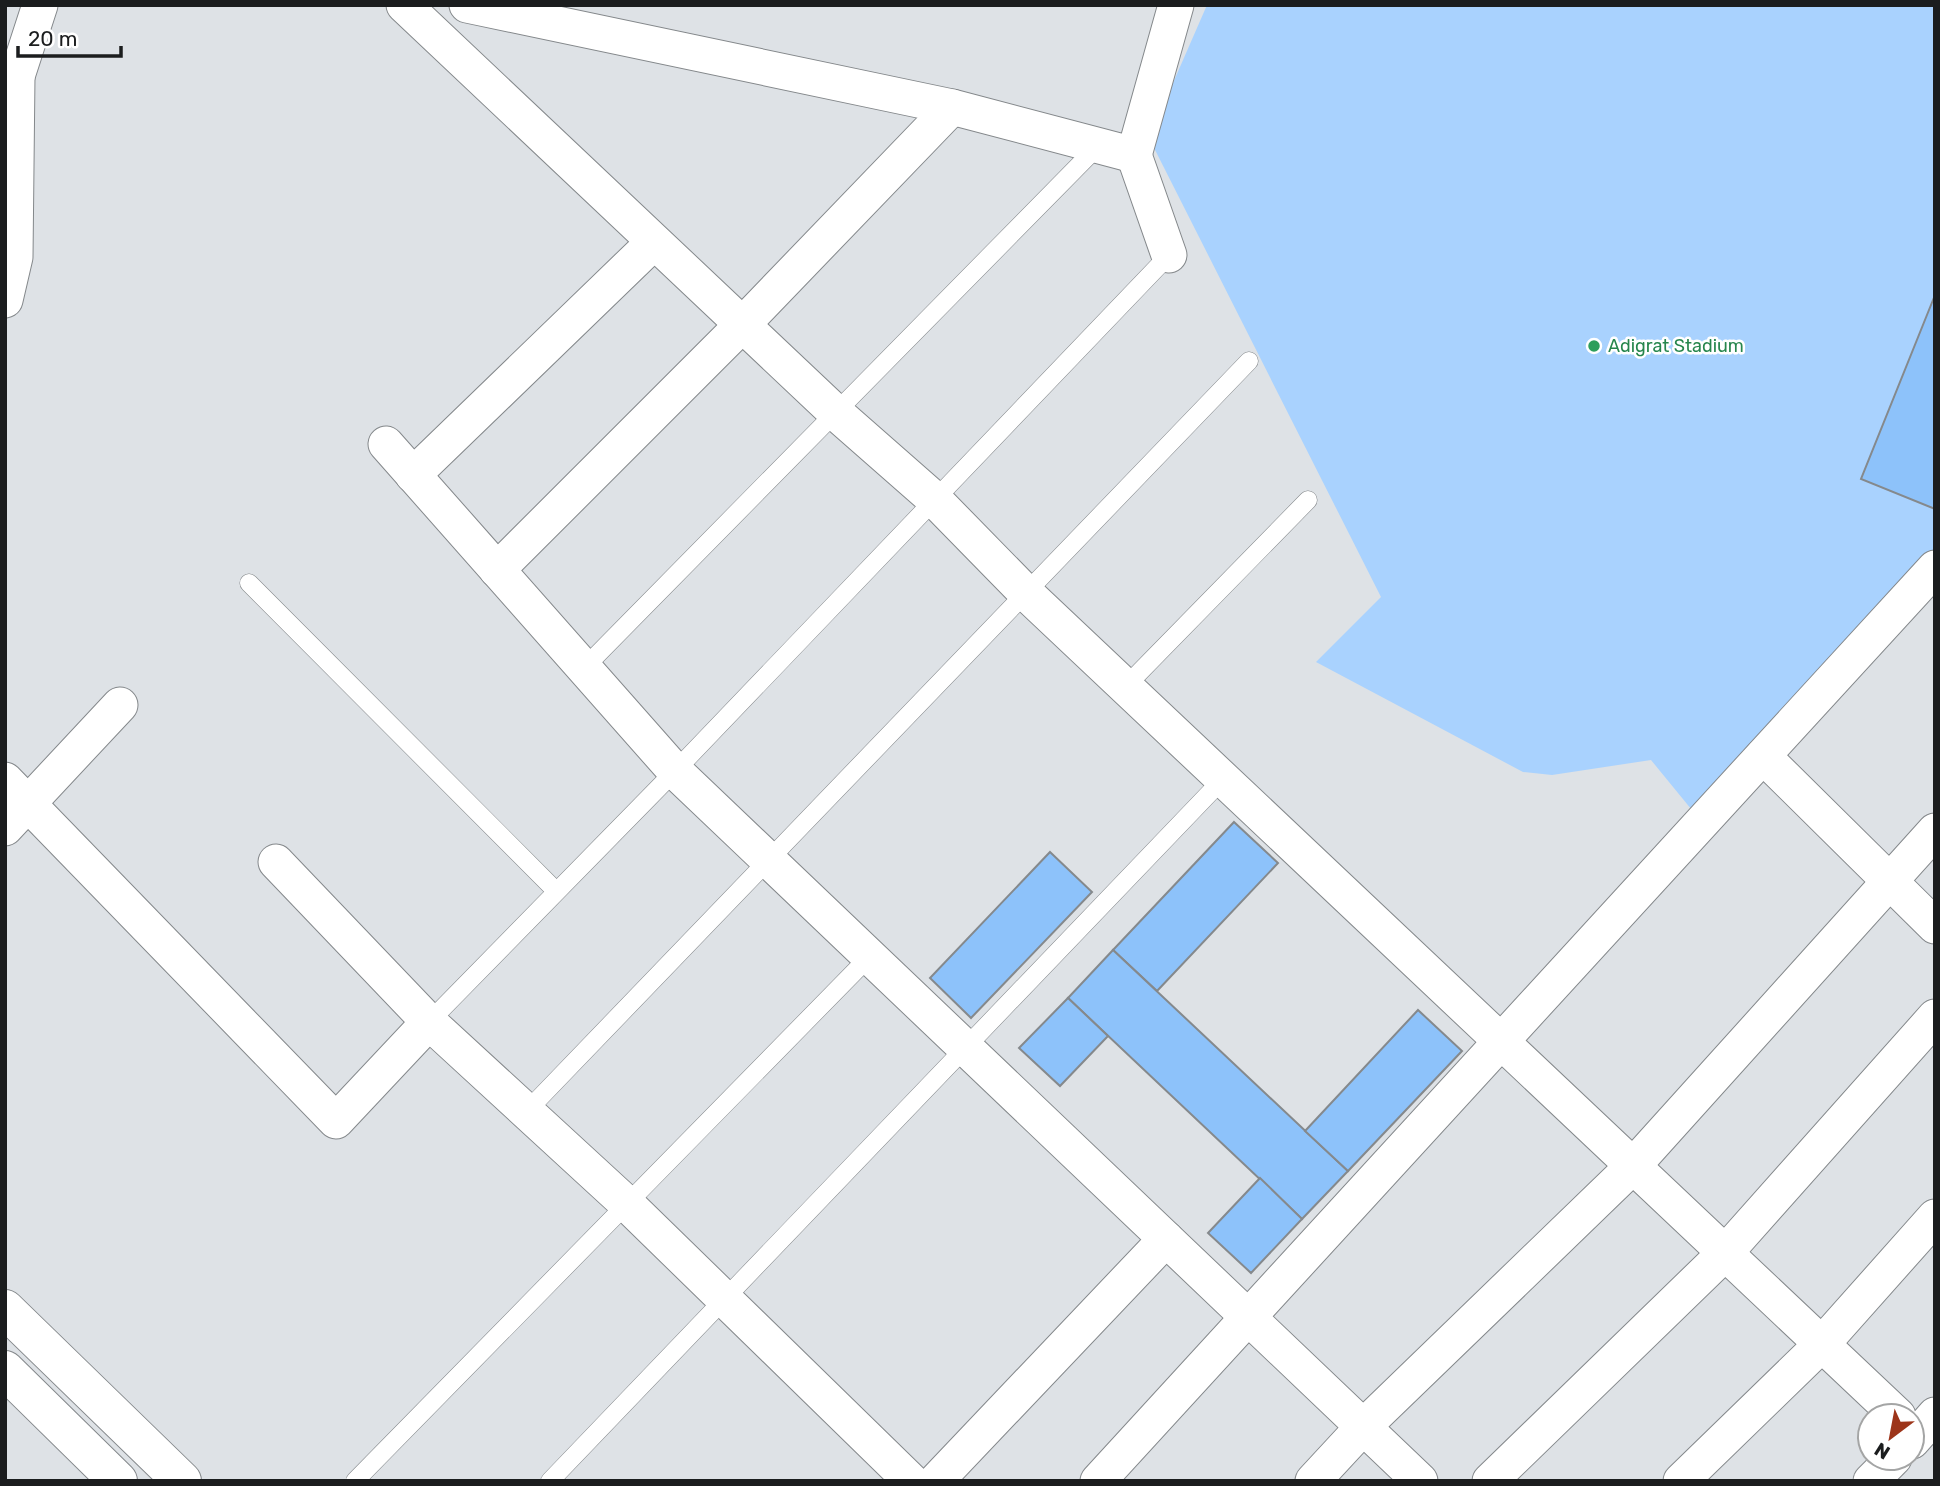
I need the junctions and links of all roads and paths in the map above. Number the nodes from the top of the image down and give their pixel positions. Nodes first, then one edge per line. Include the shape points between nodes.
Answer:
1 (40, 5) edge
2 (404, 5) edge
3 (467, 5) edge
4 (1176, 5) edge
5 (11, 80) edge
6 (952, 107) junction
7 (1098, 146) junction
8 (1134, 155) junction
9 (654, 242) junction
10 (1170, 256) joint
11 (5, 300) edge
12 (742, 325) junction
13 (1249, 361) dead end
14 (835, 412) junction
15 (386, 444) dead end
16 (413, 475) junction
17 (934, 499) junction
18 (1308, 500) dead end
19 (1935, 568) edge
20 (497, 570) junction
21 (249, 583) dead end
22 (1026, 593) junction
23 (583, 668) junction
24 (1125, 687) junction
25 (120, 705) dead end
26 (1763, 756) junction
27 (675, 771) junction
28 (1223, 779) junction
29 (5, 780) edge
30 (30, 804) junction
31 (5, 828) edge
32 (1935, 831) edge
33 (769, 860) junction
34 (276, 862) dead end
35 (1888, 880) junction
36 (555, 891) junction
37 (1935, 926) edge
38 (870, 956) junction
39 (1935, 1017) edge
40 (429, 1022) junction
41 (1501, 1041) junction
42 (966, 1048) junction
43 (526, 1112) junction
44 (1633, 1166) junction
45 (627, 1204) junction
46 (1935, 1217) edge
47 (1166, 1239) junction
48 (1726, 1253) junction
49 (725, 1299) junction
50 (5, 1308) edge
51 (1248, 1317) junction
52 (1822, 1344) junction
53 (5, 1370) edge
54 (1881, 1402) edge
55 (1363, 1427) junction
56 (118, 1481) edge
57 (182, 1481) edge
58 (355, 1481) edge
59 (550, 1481) edge
60 (911, 1481) edge
61 (936, 1481) edge
62 (1098, 1481) edge
63 (1313, 1481) edge
64 (1420, 1481) edge
65 (1490, 1481) edge
66 (1681, 1481) edge

1 - 5 street
2 - 9 street
3 - 6 street
4 - 8 street
5 - 11 street via 15,257
6 - 7 street
6 - 12 street
7 - 8 street
7 - 14 lane
8 - 10 street
9 - 12 street
9 - 16 street
10 - 17 lane
12 - 14 street
12 - 20 street
13 - 22 lane
14 - 17 street
14 - 23 lane
15 - 16 street
16 - 20 street
17 - 22 street
17 - 27 lane
18 - 24 lane
19 - 26 street
20 - 23 street
21 - 36 lane
22 - 24 street
22 - 33 lane
23 - 27 street
24 - 28 street
25 - 30 street
26 - 35 street
26 - 41 street
27 - 33 street
27 - 36 lane
28 - 41 street
28 - 42 lane
29 - 30 street
30 - 31 street
30 - 40 street via 336,1121
32 - 35 street
33 - 38 street
33 - 43 lane
34 - 40 street
35 - 37 street
35 - 44 street
36 - 40 lane
38 - 42 street
38 - 45 lane
39 - 48 street
40 - 43 street
41 - 44 street
41 - 51 street
42 - 47 street
42 - 49 lane
43 - 45 street
44 - 48 street
44 - 55 street
45 - 49 street
45 - 58 lane
46 - 52 street
47 - 51 street
47 - 61 street
48 - 52 street
48 - 65 street
49 - 59 lane
49 - 60 street
50 - 57 street
51 - 55 street
51 - 62 street
52 - 54 street
52 - 66 street
53 - 56 street
55 - 63 street
55 - 64 street

